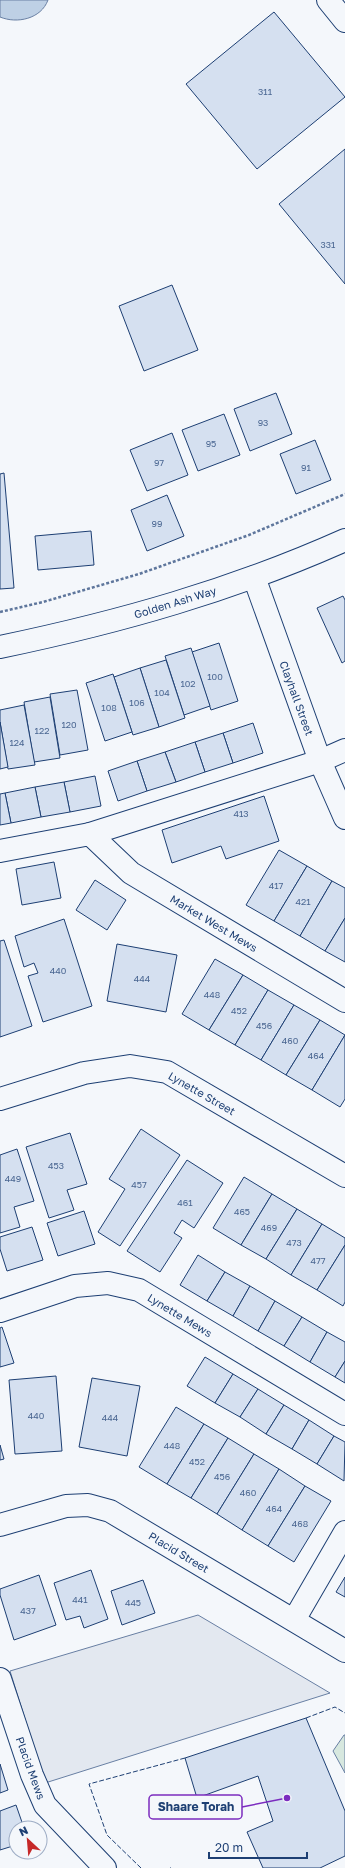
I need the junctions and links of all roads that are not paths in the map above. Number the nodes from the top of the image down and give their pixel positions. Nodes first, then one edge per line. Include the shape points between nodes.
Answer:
1 (328, 0) edge
2 (345, 21) edge
3 (345, 540) edge
4 (254, 577) junction
5 (0, 647) edge
6 (345, 750) edge
7 (320, 761) junction
8 (345, 818) edge
9 (90, 834) junction
10 (0, 851) edge
11 (345, 1001) edge
12 (0, 1099) edge
13 (345, 1176) edge
14 (0, 1311) edge
15 (345, 1414) edge
16 (0, 1525) edge
17 (345, 1532) edge
18 (294, 1620) junction
19 (345, 1651) edge
20 (0, 1679) edge
21 (98, 1866) edge

1 - 2 street
3 - 4 street, Golden Ash Way
4 - 5 street, Golden Ash Way via 156,610
4 - 7 street, Clayhall Street
6 - 7 street
7 - 8 street, Clayhall Street
7 - 9 street
9 - 10 street
9 - 11 street, Market West Mews via 131,873
12 - 13 street, Lynette Street via 84,1073 130,1066 167,1072
14 - 15 street, Lynette Mews via 75,1286 108,1283 139,1290
16 - 18 street, Placid Street via 66,1506 88,1504 110,1511
17 - 18 street
18 - 19 street, Placid Street
20 - 21 street, Placid Mews via 32,1775 45,1805

